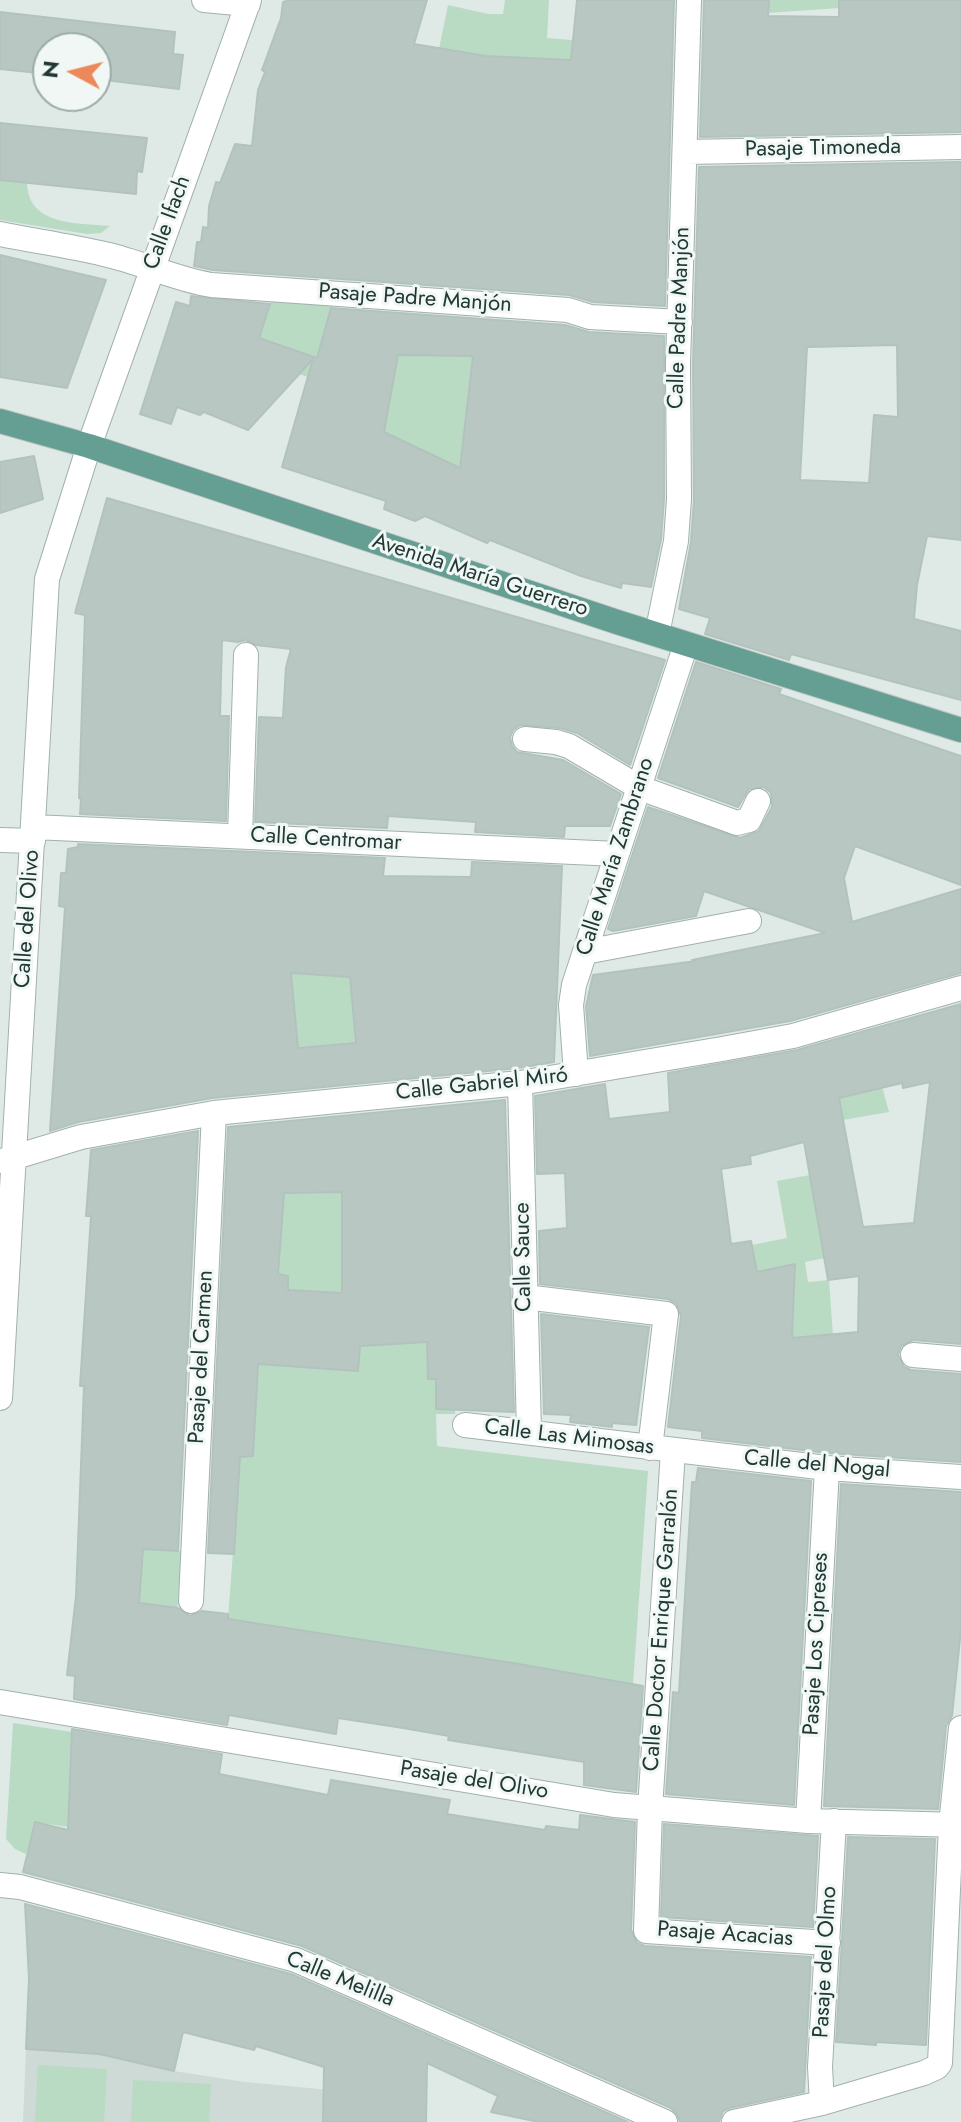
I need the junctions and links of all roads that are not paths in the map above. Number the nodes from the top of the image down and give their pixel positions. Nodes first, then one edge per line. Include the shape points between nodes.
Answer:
1 (204, 0) edge
2 (689, 0) edge
3 (248, 2) edge
4 (961, 147) edge
5 (685, 152) junction
6 (0, 234) edge
7 (152, 267) junction
8 (680, 322) junction
9 (0, 421) edge
10 (89, 446) junction
11 (657, 634) junction
12 (686, 644) junction
13 (246, 655) dead end
14 (961, 730) edge
15 (525, 739) dead end
16 (640, 788) junction
17 (758, 801) dead end
18 (33, 834) junction
19 (240, 836) junction
20 (0, 840) edge
21 (617, 854) junction
22 (749, 921) dead end
23 (585, 952) junction
24 (961, 988) edge
25 (576, 1074) junction
26 (520, 1083) junction
27 (214, 1113) junction
28 (7, 1160) edge
29 (525, 1297) junction
30 (913, 1355) dead end
31 (961, 1359) edge
32 (0, 1398) edge
33 (465, 1425) dead end
34 (529, 1431) junction
35 (662, 1449) junction
36 (827, 1468) junction
37 (961, 1477) edge
38 (191, 1601) dead end
39 (0, 1702) edge
40 (961, 1728) edge
41 (650, 1809) junction
42 (808, 1821) junction
43 (834, 1821) junction
44 (956, 1825) edge
45 (0, 1885) edge
46 (828, 1943) junction
47 (822, 2103) junction
48 (663, 2122) edge
49 (734, 2122) edge

1 - 3 street
2 - 5 street, Calle Padre Manjón
3 - 7 street, Calle Ifach
4 - 5 street, Pasaje Timoneda
5 - 8 street, Calle Padre Manjón
6 - 7 street, Pasaje Padre Manjón
7 - 8 street, Pasaje Padre Manjón via 211,285
7 - 10 street, Calle Ifach
8 - 11 street, Calle Padre Manjón via 676,541
9 - 10 main road, Avenida María Guerrero
10 - 11 main road, Avenida María Guerrero
10 - 18 street, Calle del Olivo via 47,579
11 - 12 main road, Avenida María Guerrero
12 - 14 main road, Avenida María Guerrero
12 - 16 street, Calle María Zambrano
13 - 19 street
15 - 16 street via 569,746
16 - 17 street via 737,823 749,820
16 - 21 street, Calle María Zambrano
18 - 19 street, Calle Centromar
18 - 20 street, Calle Centromar
18 - 28 street, Calle del Olivo
19 - 21 street, Calle Centromar
21 - 23 street, Calle María Zambrano
22 - 23 street
23 - 25 street, Calle María Zambrano via 571,1005
24 - 25 street, Calle Gabriel Miró via 793,1036
25 - 26 street, Calle Gabriel Miró
26 - 27 street, Calle Gabriel Miró
26 - 29 street, Calle Sauce
27 - 28 street, Calle Gabriel Miró via 81,1137
27 - 38 street, Pasaje del Carmen
28 - 32 street, Calle del Olivo
29 - 34 street, Calle Sauce
29 - 35 street, Calle Doctor Enrique Garralón via 666,1314
30 - 31 street
33 - 34 street, Calle Las Mimosas
34 - 35 street, Calle Las Mimosas
35 - 36 street, Calle del Nogal
35 - 41 street, Calle Doctor Enrique Garralón
36 - 37 street, Calle del Nogal
36 - 42 street, Pasaje Los Cipreses
39 - 41 street, Pasaje del Olivo
40 - 44 street
41 - 42 street, Pasaje del Olivo
41 - 46 street, Pasaje Acacias via 646,1931
42 - 43 street, Pasaje del Olivo
43 - 44 street, Pasaje del Olivo
43 - 46 street, Pasaje del Olmo
44 - 47 street via 940,2063 924,2073
45 - 48 street, Calle Melilla via 296,1960
46 - 47 street, Pasaje del Olmo
47 - 49 street

